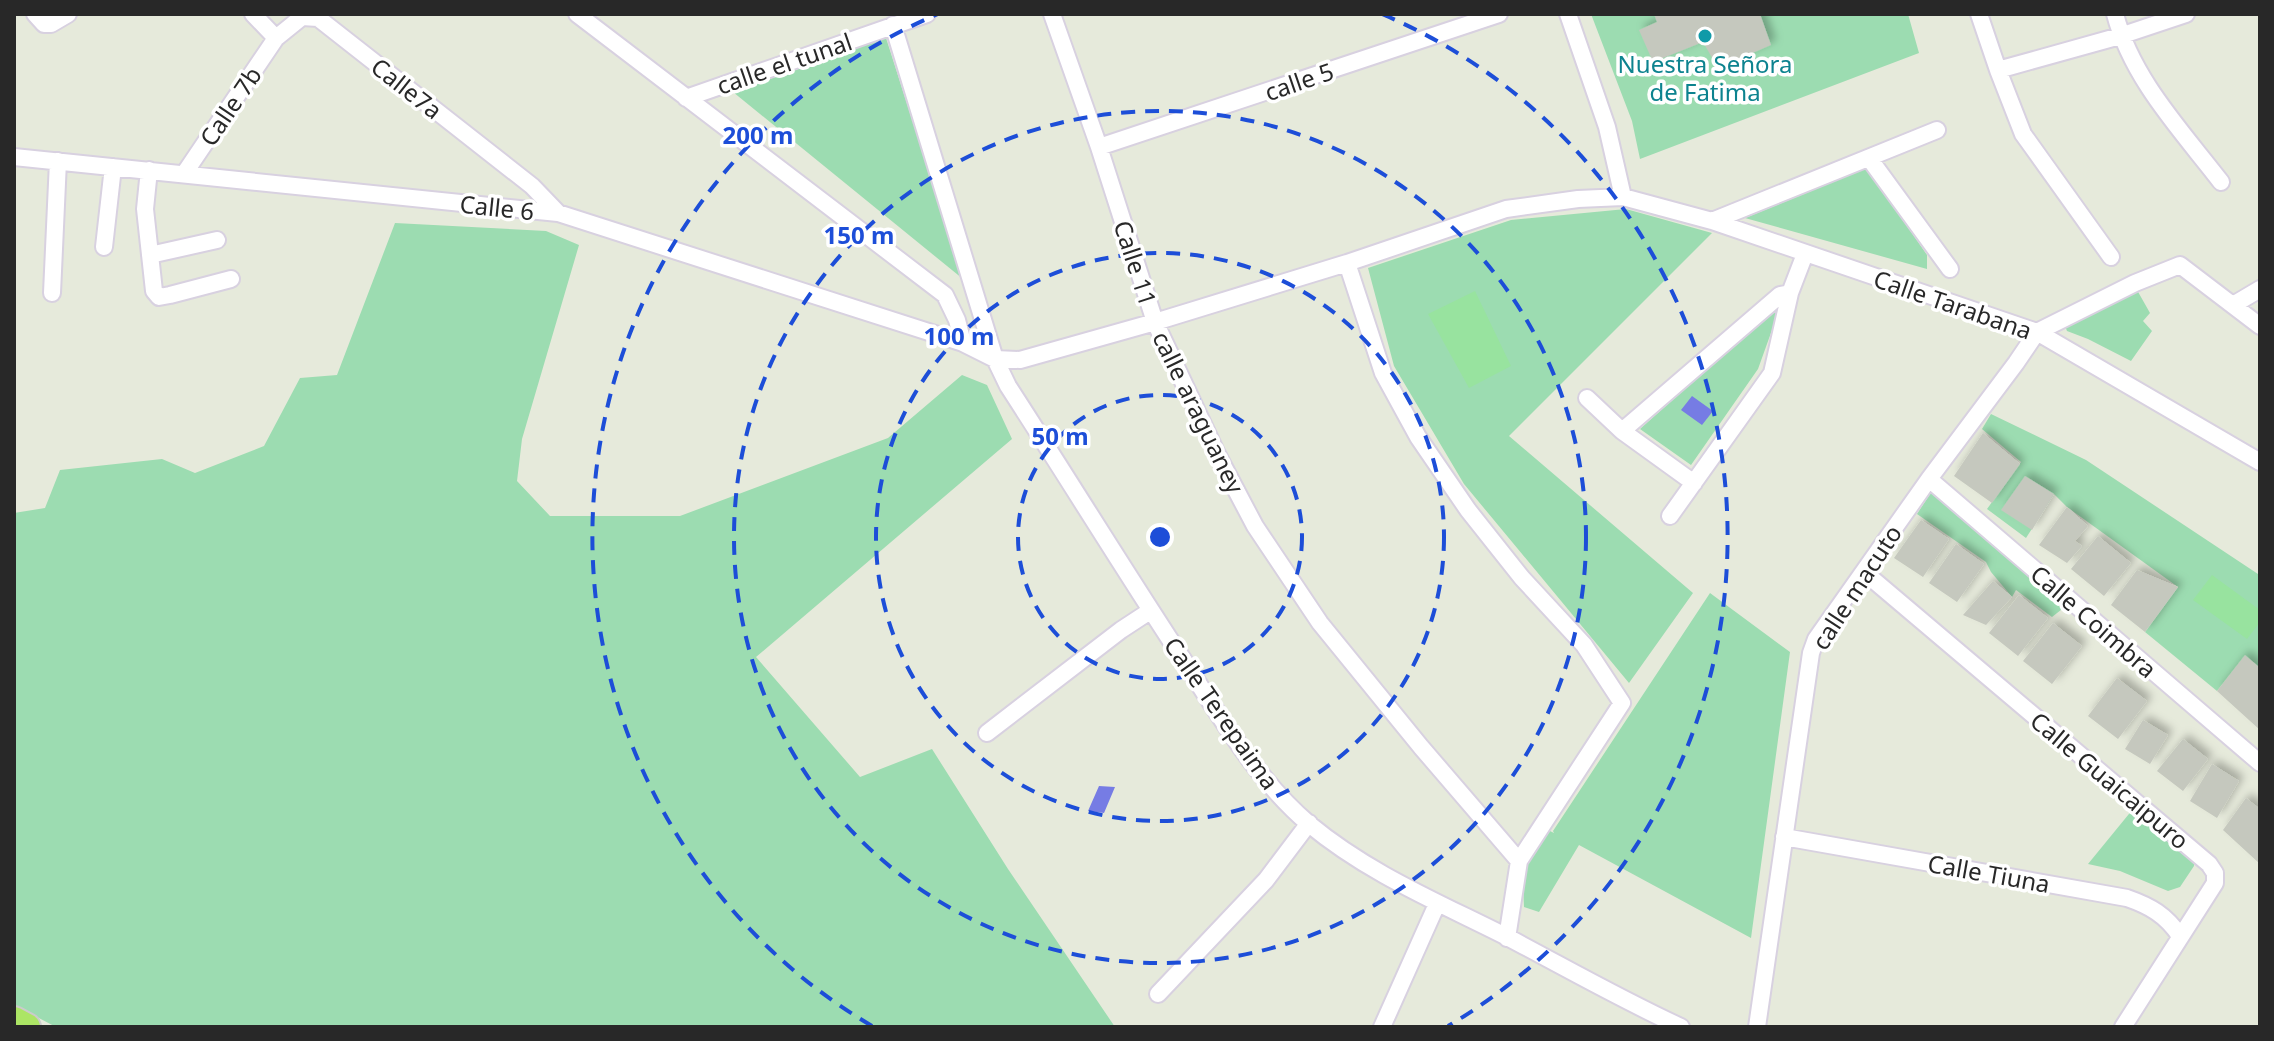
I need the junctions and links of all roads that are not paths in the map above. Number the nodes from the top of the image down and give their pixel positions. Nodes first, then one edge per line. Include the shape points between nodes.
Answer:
1 (35, 14) edge
2 (68, 14) edge
3 (253, 14) edge
4 (577, 14) edge
5 (927, 14) edge
6 (1052, 14) edge
7 (1499, 14) edge
8 (1568, 14) edge
9 (1979, 14) edge
10 (2115, 14) edge
11 (2186, 14) edge
12 (893, 25) junction
13 (2120, 36) junction
14 (276, 38) junction
15 (1998, 70) junction
16 (686, 98) junction
17 (1937, 130) dead end
18 (1099, 147) junction
19 (14, 157) edge
20 (1869, 158) junction
21 (58, 161) junction
22 (113, 167) junction
23 (149, 170) junction
24 (184, 174) junction
25 (2221, 182) dead end
26 (1623, 197) junction
27 (558, 213) junction
28 (1712, 221) junction
29 (217, 240) dead end
30 (104, 247) dead end
31 (1805, 254) junction
32 (150, 255) junction
33 (2111, 257) dead end
34 (1347, 263) junction
35 (1950, 269) dead end
36 (231, 279) dead end
37 (2260, 289) edge
38 (52, 293) dead end
39 (1790, 293) junction
40 (2233, 305) junction
41 (1155, 322) junction
42 (2260, 326) edge
43 (2037, 332) junction
44 (963, 343) junction
45 (995, 359) junction
46 (1587, 398) dead end
47 (1622, 431) junction
48 (2260, 462) edge
49 (1929, 479) junction
50 (1694, 483) junction
51 (1670, 516) dead end
52 (1864, 572) junction
53 (1150, 611) junction
54 (987, 733) dead end
55 (2260, 763) edge
56 (1309, 823) junction
57 (1784, 837) junction
58 (1519, 861) junction
59 (1437, 904) junction
60 (2180, 936) junction
61 (1507, 938) junction
62 (1158, 994) dead end
63 (14, 1020) edge
64 (27, 1027) edge
65 (1382, 1027) edge
66 (1681, 1027) edge
67 (1757, 1027) edge
68 (2123, 1027) edge

1 - 2 street via 51,24
3 - 14 street
4 - 16 street
5 - 12 street, calle el tunal
6 - 18 street, Calle 11
7 - 18 street, calle 5
8 - 26 street via 1607,127
9 - 15 street
10 - 13 street
11 - 13 street
12 - 16 street, calle el tunal
12 - 45 street, Calle Terepaima
13 - 15 street
13 - 25 street via 2143,80
14 - 24 street, Calle 7b
14 - 27 street, Calle7a via 302,17 318,18 532,186
15 - 33 street via 2023,134
16 - 44 street via 945,295
17 - 20 street
18 - 41 street, Calle 11
19 - 21 street, Calle 6
20 - 28 street
20 - 35 street
21 - 22 street, Calle 6
21 - 38 street
22 - 23 street, Calle 6
22 - 30 street
23 - 24 street, Calle 6
23 - 32 street via 145,209
24 - 27 street, Calle 6
26 - 28 street, Calle Tarabana
26 - 34 street, calle araguaney via 1506,209
27 - 44 street, Calle 6
28 - 31 street, Calle Tarabana
29 - 32 street
31 - 39 street
31 - 43 street, Calle Tarabana
32 - 36 street via 159,297
34 - 41 street, calle araguaney
34 - 58 street via 1383,373 1418,437 1522,578 1584,645 1622,703
37 - 40 street
39 - 47 street via 1780,295
39 - 50 street via 1772,373
40 - 42 street
40 - 43 street via 2180,265
41 - 45 street, Calle 11 via 1020,360
41 - 58 street, calle araguaney via 1255,526 1320,623
43 - 48 street, Calle Tarabana
43 - 49 street, calle macuto
44 - 45 street
45 - 53 street, Calle Terepaima
46 - 47 street
47 - 50 street
49 - 52 street, calle macuto
49 - 55 street, Calle Coimbra
50 - 51 street
52 - 57 street, calle macuto via 1811,653
52 - 60 street, Calle Guaicaipuro via 2209,864 2215,883
53 - 54 street
53 - 56 street, Calle Terepaima via 1232,735 1272,787
56 - 59 street, Calle Terepaima via 1353,856
56 - 62 street via 1266,880
57 - 60 street, Calle Tiuna via 2127,898 2158,911
57 - 67 street, calle macuto
58 - 61 street
59 - 61 street, Calle Terepaima
59 - 65 street
60 - 68 street, Calle Guaicaipuro
61 - 66 street, Calle Terepaima
63 - 64 main road

